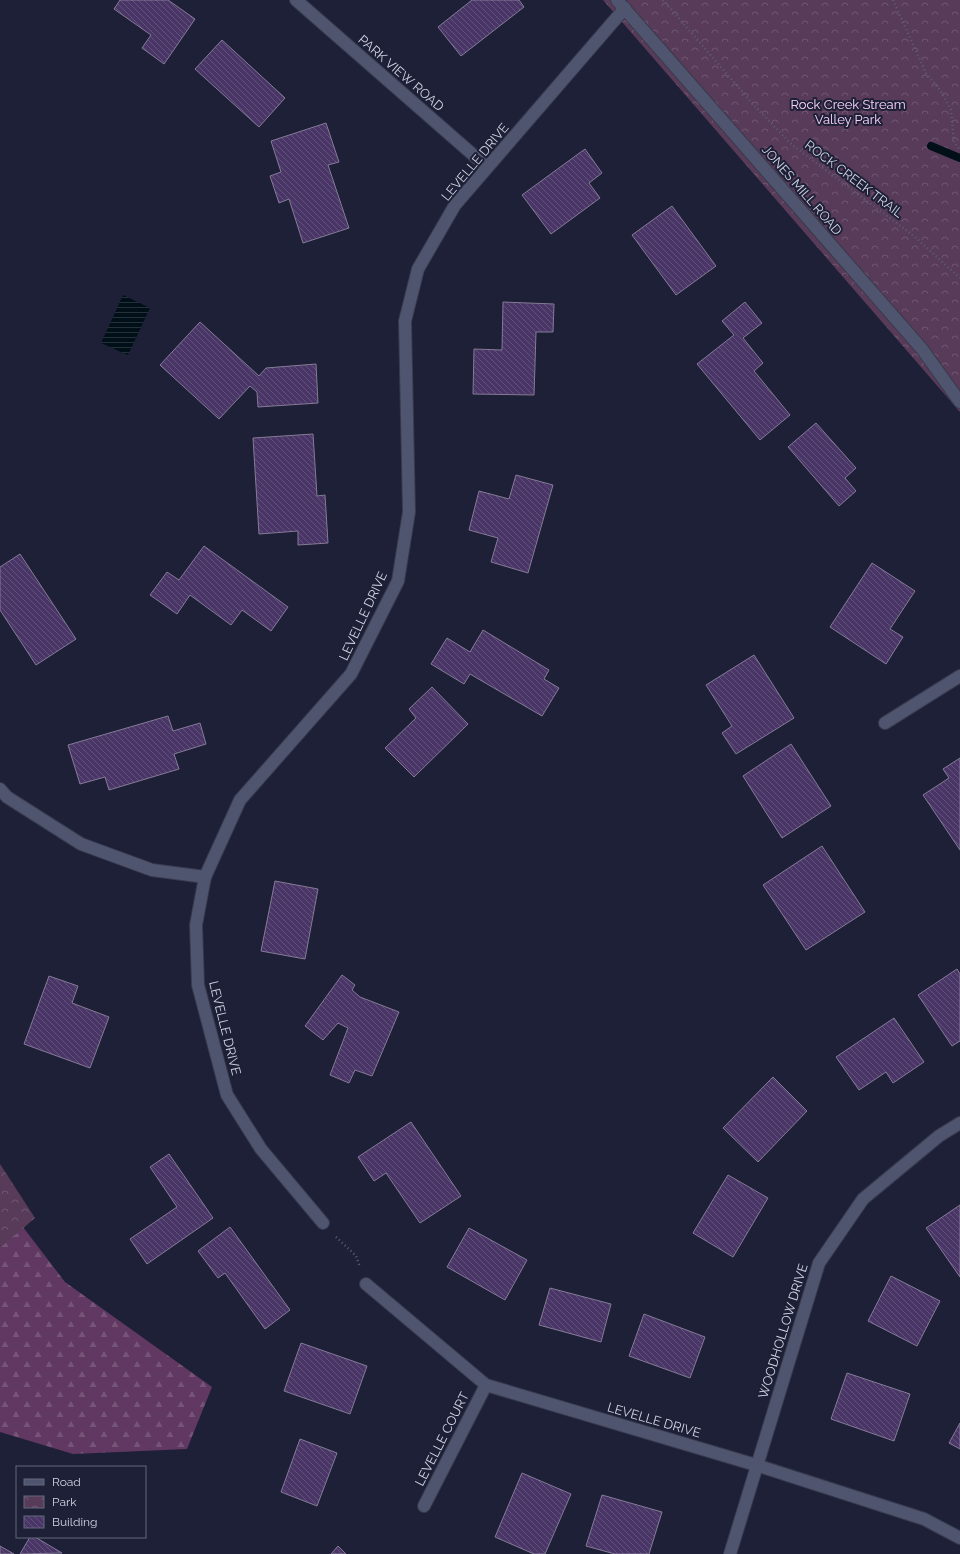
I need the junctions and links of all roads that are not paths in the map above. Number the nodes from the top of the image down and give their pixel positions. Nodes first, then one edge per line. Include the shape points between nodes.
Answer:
1 (296, 0) edge
2 (621, 4) edge
3 (487, 166) junction
4 (960, 402) edge
5 (960, 676) edge
6 (885, 723) dead end
7 (0, 789) edge
8 (205, 877) junction
9 (960, 1123) edge
10 (323, 1223) road end
11 (366, 1284) road end
12 (486, 1385) junction
13 (756, 1465) junction
14 (424, 1506) dead end
15 (960, 1538) edge
16 (730, 1554) edge

1 - 3 street, PARK VIEW ROAD
2 - 3 street, LEVELLE DRIVE
2 - 4 street, JONES MILL ROAD via 922,349
3 - 8 street, LEVELLE DRIVE via 455,205 418,269 405,321 409,512 398,581 351,674 240,800
5 - 6 street
7 - 8 street via 7,797 80,844 152,870
8 - 10 street, LEVELLE DRIVE via 196,925 198,985 227,1095 260,1149
9 - 13 street, WOODHOLLOW DRIVE via 939,1136 863,1199 819,1263
11 - 12 street, LEVELLE DRIVE
12 - 13 street, LEVELLE DRIVE
12 - 14 street, LEVELLE COURT
13 - 15 street, LEVELLE DRIVE via 924,1519
13 - 16 street, WOODHOLLOW DRIVE

